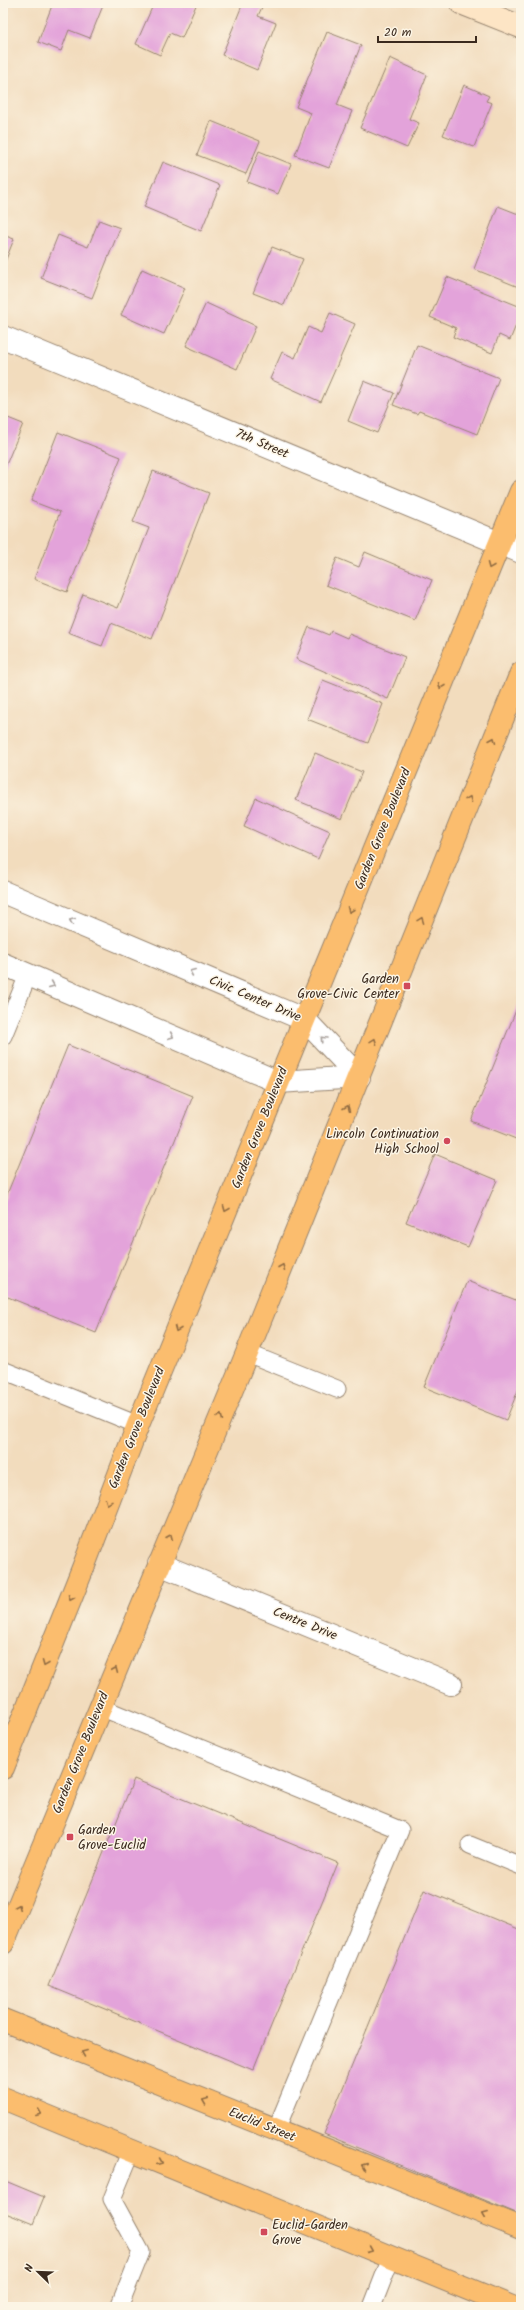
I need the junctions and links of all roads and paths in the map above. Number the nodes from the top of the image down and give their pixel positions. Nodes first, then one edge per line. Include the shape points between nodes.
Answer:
1 (461, 3) edge
2 (521, 27) edge
3 (3, 336) edge
4 (521, 491) edge
5 (500, 543) junction
6 (521, 552) edge
7 (521, 673) edge
8 (3, 892) edge
9 (3, 964) edge
10 (28, 975) junction
11 (305, 1020) junction
12 (3, 1036) edge
13 (359, 1077) junction
14 (278, 1082) junction
15 (247, 1353) junction
16 (3, 1370) edge
17 (337, 1389) dead end
18 (138, 1425) junction
19 (159, 1564) junction
20 (451, 1684) dead end
21 (100, 1707) junction
22 (3, 1768) edge
23 (470, 1845) dead end
24 (521, 1866) edge
25 (3, 1943) edge
26 (3, 2020) edge
27 (3, 2098) edge
28 (276, 2130) junction
29 (132, 2150) junction
30 (521, 2228) edge
31 (391, 2258) junction
32 (119, 2307) edge
33 (372, 2307) edge
34 (512, 2307) edge

1 - 2 street
3 - 5 street, 7th Street
4 - 5 main road, Garden Grove Boulevard
5 - 6 street, 7th Street
5 -> 11 main road, Garden Grove Boulevard
13 -> 7 main road, Garden Grove Boulevard
11 -> 8 street, Civic Center Drive
9 - 10 street
10 - 12 lane
10 -> 14 street
13 -> 11 street, Civic Center Drive
11 - 14 main road, Garden Grove Boulevard
13 - 14 street
15 -> 13 main road, Garden Grove Boulevard
14 -> 18 main road, Garden Grove Boulevard
15 - 17 lane
19 -> 15 main road, Garden Grove Boulevard
16 - 18 lane
18 -> 22 main road, Garden Grove Boulevard via 84,1568
19 - 20 street, Centre Drive
21 -> 19 main road, Garden Grove Boulevard
25 -> 21 main road, Garden Grove Boulevard
21 - 28 lane via 400,1830
23 - 24 lane
28 -> 26 main road, Euclid Street
27 -> 29 main road
30 -> 28 main road, Euclid Street
29 -> 31 main road
29 - 32 lane via 112,2199 141,2252
31 - 33 lane
31 - 34 main road

